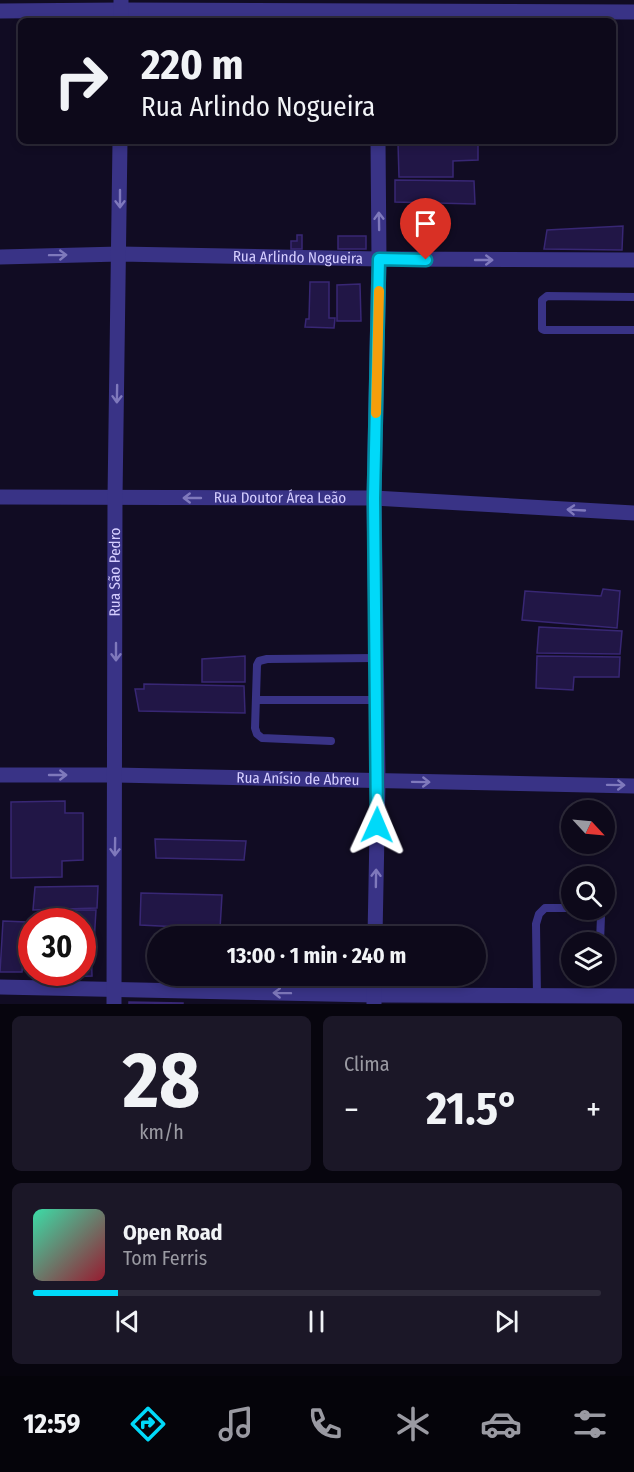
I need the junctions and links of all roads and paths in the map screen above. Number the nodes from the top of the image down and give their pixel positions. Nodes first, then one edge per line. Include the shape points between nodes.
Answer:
1 (121, 10) edge
2 (0, 11) edge
3 (377, 11) edge
4 (634, 12) edge
5 (120, 144) edge
6 (378, 144) edge
7 (120, 254) junction
8 (0, 257) edge
9 (379, 259) junction
10 (634, 260) edge
11 (634, 297) edge
12 (634, 330) edge
13 (0, 497) edge
14 (115, 498) junction
15 (374, 498) junction
16 (634, 513) edge
17 (376, 658) junction
18 (256, 700) junction
19 (377, 700) junction
20 (331, 741) dead end
21 (0, 775) edge
22 (116, 775) junction
23 (378, 781) junction
24 (634, 786) edge
25 (561, 908) edge
26 (375, 926) edge
27 (0, 987) edge
28 (537, 996) junction
29 (634, 996) edge
30 (114, 997) edge
31 (374, 1000) edge

1 - 2 street
1 - 3 street
3 - 4 street
5 -> 7 street, Rua São Pedro
9 -> 6 street
8 -> 7 street, Rua Arlindo Nogueira
7 - 9 street, Rua Arlindo Nogueira
7 -> 14 street, Rua São Pedro
9 -> 10 street, Rua Arlindo Nogueira
9 - 15 street
11 - 12 lane via 546,296 542,300 542,329
13 - 14 street, Rua Doutor Área Leão
15 -> 14 street, Rua Doutor Área Leão
14 -> 22 street, Rua São Pedro
16 -> 15 street, Rua Doutor Área Leão
15 - 17 street
17 - 18 lane via 267,659 257,665
17 - 19 street
18 - 19 lane
18 - 20 lane via 255,728 262,738
19 - 23 street
21 -> 22 street, Rua Anísio de Abreu
22 - 23 street, Rua Anísio de Abreu
22 -> 30 street, Rua São Pedro
23 -> 24 street, Rua Anísio de Abreu
26 -> 23 street
25 - 28 lane via 544,908 536,924
27 - 30 street
28 - 29 street
28 - 31 street
31 -> 30 street

